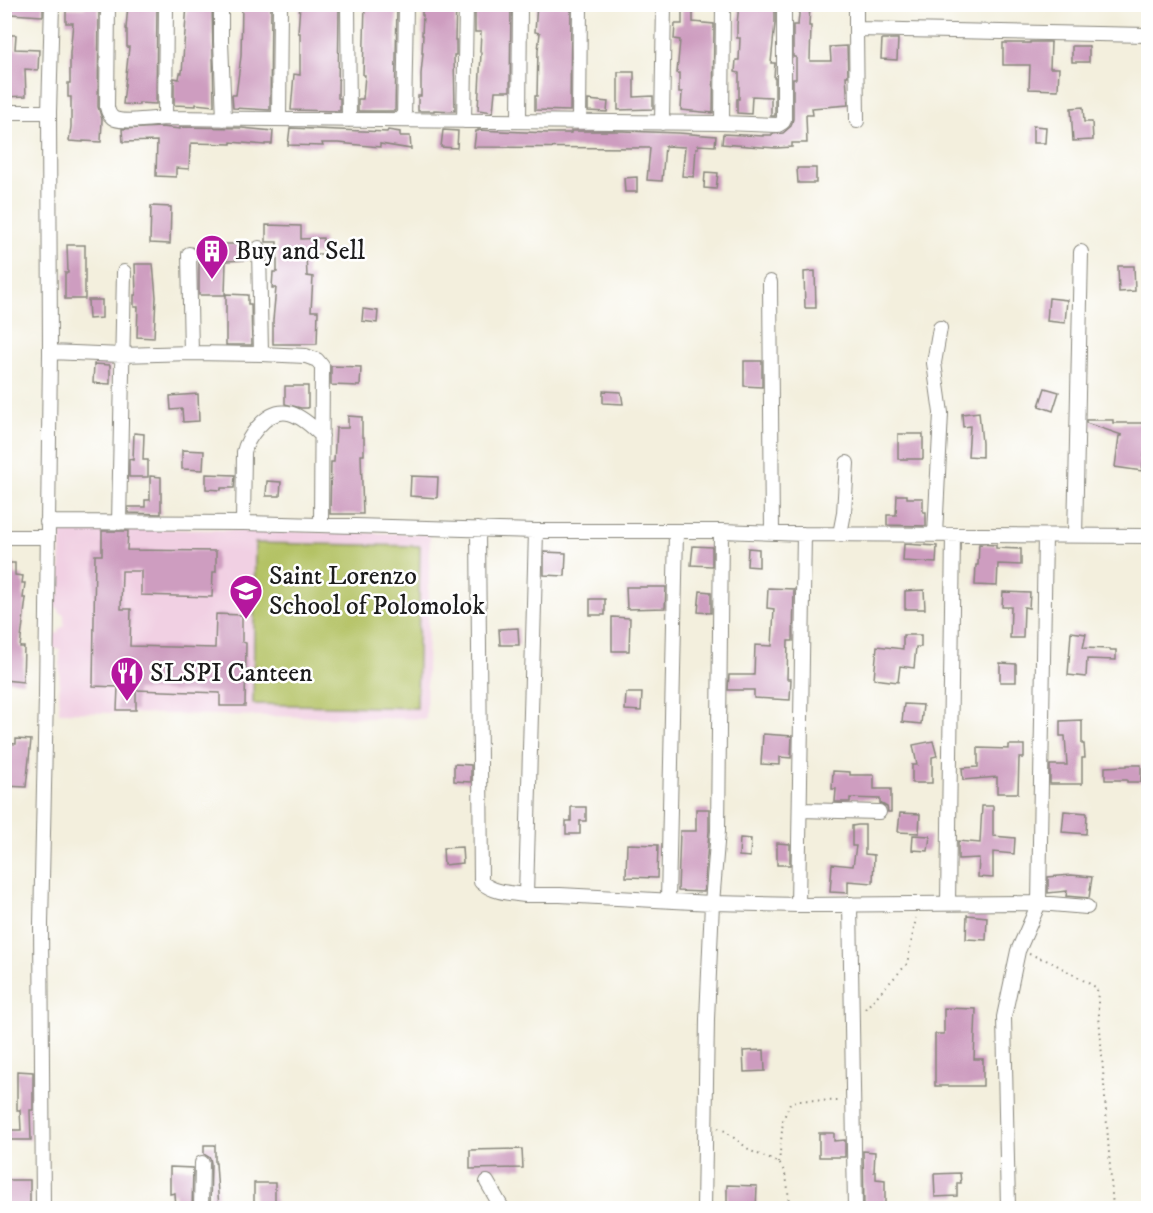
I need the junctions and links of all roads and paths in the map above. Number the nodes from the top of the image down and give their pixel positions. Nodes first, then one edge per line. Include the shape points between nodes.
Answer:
1 (52, 4) edge
2 (108, 4) edge
3 (166, 4) edge
4 (221, 4) edge
5 (280, 4) edge
6 (348, 4) edge
7 (406, 4) edge
8 (466, 4) edge
9 (520, 4) edge
10 (580, 4) edge
11 (664, 4) edge
12 (723, 4) edge
13 (784, 4) edge
14 (856, 4) edge
15 (856, 29) junction
16 (1149, 35) edge
17 (4, 111) edge
18 (49, 112) junction
19 (165, 118) junction
20 (224, 119) junction
21 (279, 119) junction
22 (349, 120) junction
23 (404, 120) junction
24 (464, 121) junction
25 (519, 121) junction
26 (857, 121) dead end
27 (579, 122) junction
28 (662, 123) junction
29 (722, 123) junction
30 (260, 248) dead end
31 (1081, 252) dead end
32 (189, 254) dead end
33 (124, 272) dead end
34 (770, 282) dead end
35 (940, 328) dead end
36 (50, 352) junction
37 (191, 353) junction
38 (261, 354) junction
39 (122, 355) junction
40 (322, 436) junction
41 (847, 462) dead end
42 (47, 522) junction
43 (243, 522) junction
44 (119, 523) junction
45 (321, 524) junction
46 (478, 529) junction
47 (536, 531) junction
48 (721, 531) junction
49 (676, 532) junction
50 (772, 533) junction
51 (804, 534) junction
52 (840, 534) junction
53 (935, 535) junction
54 (953, 535) junction
55 (1045, 536) junction
56 (1075, 536) junction
57 (1149, 536) edge
58 (4, 537) edge
59 (47, 537) junction
60 (800, 810) junction
61 (879, 812) dead end
62 (526, 895) junction
63 (668, 901) junction
64 (712, 903) junction
65 (919, 903) junction
66 (948, 903) junction
67 (1039, 903) junction
68 (798, 904) junction
69 (850, 904) junction
70 (1087, 908) dead end
71 (1018, 951) junction
72 (852, 1022) junction
73 (853, 1102) junction
74 (705, 1122) junction
75 (202, 1163) dead end
76 (779, 1163) junction
77 (487, 1182) dead end
78 (43, 1209) edge
79 (201, 1209) edge
80 (502, 1209) edge
81 (704, 1209) edge
82 (789, 1209) edge
83 (855, 1209) edge
84 (1008, 1209) edge
85 (1113, 1209) edge

1 - 18 street
2 - 19 street via 108,113 116,119
3 - 19 street
4 - 20 street
5 - 21 street
6 - 22 street
7 - 23 street
8 - 24 street
9 - 25 street
10 - 27 street
11 - 28 street
12 - 29 street
13 - 29 street via 783,122
14 - 15 street
15 - 16 street
15 - 26 street
17 - 18 street
18 - 36 street
19 - 20 street
20 - 21 street
21 - 22 street
22 - 23 street
23 - 24 street
24 - 25 street
25 - 27 street
27 - 28 street
28 - 29 street
30 - 38 street
31 - 56 street
32 - 37 street
33 - 39 street
34 - 50 street
35 - 53 street via 933,363 941,413
36 - 39 street
36 - 42 street
37 - 38 street
37 - 39 street
38 - 40 street via 306,356 322,366
39 - 44 street
40 - 43 street via 291,414 271,415 259,426 245,444
40 - 45 street
41 - 52 street
42 - 44 street
42 - 59 street
43 - 44 street
43 - 45 street
45 - 46 street
46 - 47 street
46 - 62 street via 481,882 495,890
47 - 49 street
47 - 62 street
48 - 49 street
48 - 50 street
48 - 64 street via 718,831
49 - 63 street
50 - 51 street
51 - 52 street
51 - 60 street
52 - 53 street
53 - 54 street
54 - 55 street
54 - 66 street
55 - 56 street
55 - 67 street
56 - 57 street
58 - 59 street
59 - 78 street via 40,924
60 - 61 street
60 - 68 street
62 - 63 street
63 - 64 street
64 - 68 street
64 - 74 street
65 - 66 street
65 - 69 street
65 - 72 path via 907,964
66 - 67 street
67 - 70 street
67 - 71 street
68 - 69 street
69 - 72 street
71 - 84 street via 1004,1017
71 - 85 path via 1051,962 1097,988
72 - 73 street
73 - 76 path via 790,1103 783,1120
73 - 83 street
74 - 76 path via 725,1131 751,1151
74 - 81 street
75 - 79 street
76 - 82 path via 786,1177
77 - 80 street

